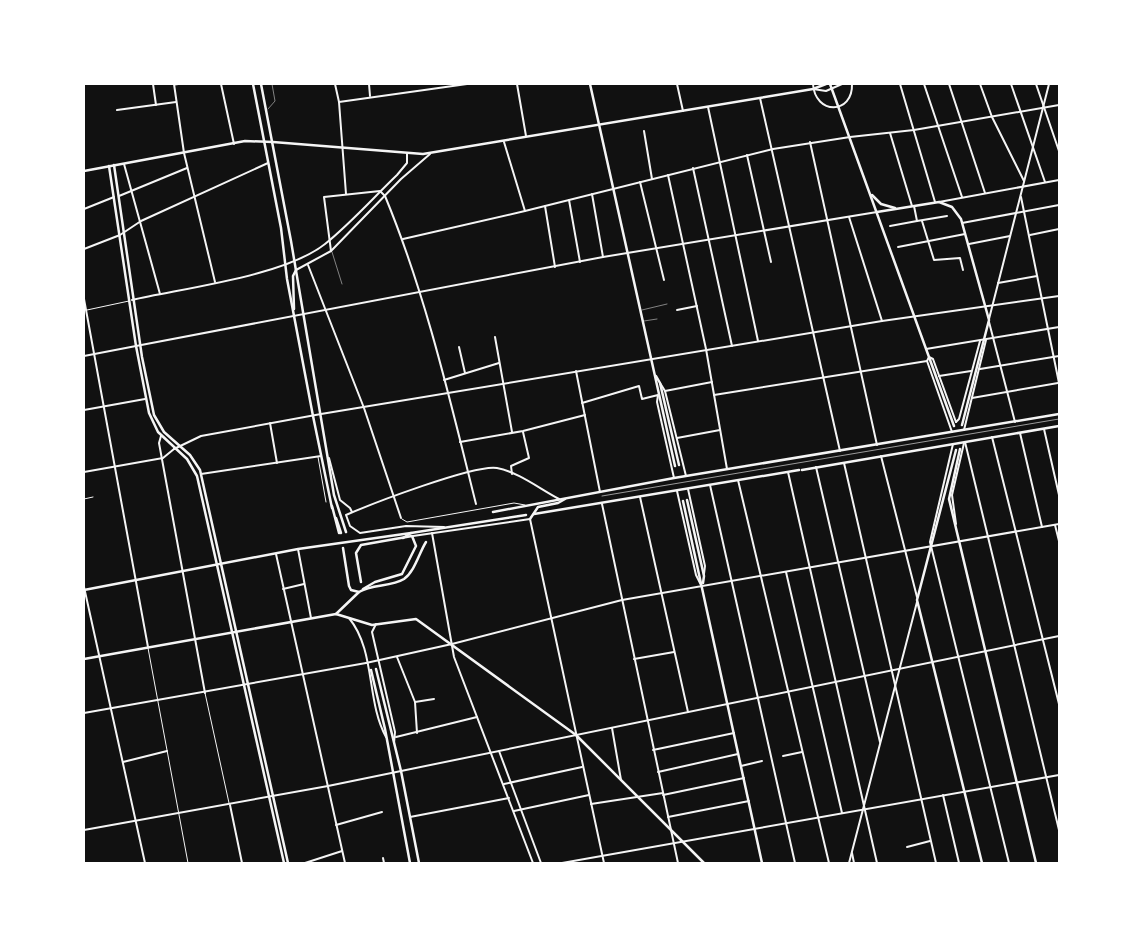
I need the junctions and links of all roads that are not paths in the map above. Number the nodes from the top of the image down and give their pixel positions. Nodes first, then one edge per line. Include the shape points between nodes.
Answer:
1 (153, 84) edge
2 (174, 84) edge
3 (182, 84) edge
4 (220, 84) edge
5 (253, 84) edge
6 (262, 84) edge
7 (272, 84) edge
8 (335, 84) edge
9 (369, 84) edge
10 (467, 84) edge
11 (517, 84) edge
12 (590, 84) edge
13 (677, 84) edge
14 (813, 84) edge
15 (826, 84) edge
16 (830, 84) edge
17 (842, 84) edge
18 (852, 84) edge
19 (900, 84) edge
20 (924, 84) edge
21 (949, 84) edge
22 (980, 84) edge
23 (1011, 84) edge
24 (1036, 84) edge
25 (1049, 84) edge
26 (813, 89) junction
27 (832, 89) junction
28 (370, 96) junction
29 (760, 98) junction
30 (176, 102) junction
31 (338, 102) junction
32 (156, 105) junction
33 (1059, 105) edge
34 (708, 106) junction
35 (839, 106) junction
36 (1044, 107) junction
37 (117, 110) dead end
38 (267, 110) junction
39 (683, 110) junction
40 (1021, 112) junction
41 (992, 116) junction
42 (962, 122) junction
43 (599, 125) junction
44 (938, 126) junction
45 (914, 130) junction
46 (644, 131) dead end
47 (890, 133) junction
48 (526, 136) junction
49 (850, 137) junction
50 (504, 140) junction
51 (264, 141) junction
52 (273, 142) junction
53 (810, 142) junction
54 (234, 144) junction
55 (1033, 146) junction
56 (343, 149) junction
57 (773, 149) junction
58 (1059, 151) edge
59 (184, 153) junction
60 (431, 153) junction
61 (407, 154) junction
62 (747, 155) junction
63 (720, 161) junction
64 (268, 163) junction
65 (124, 164) junction
66 (114, 165) junction
67 (109, 166) junction
68 (187, 168) junction
69 (693, 168) junction
70 (84, 171) edge
71 (668, 174) junction
72 (652, 179) junction
73 (1059, 180) edge
74 (1024, 181) junction
75 (640, 182) junction
76 (1045, 182) junction
77 (1022, 186) junction
78 (614, 188) junction
79 (869, 190) junction
80 (132, 191) junction
81 (380, 191) junction
82 (985, 193) junction
83 (346, 194) junction
84 (592, 194) junction
85 (1020, 194) junction
86 (119, 196) junction
87 (194, 196) junction
88 (385, 196) junction
89 (962, 197) junction
90 (114, 198) junction
91 (569, 200) junction
92 (935, 202) junction
93 (939, 202) junction
94 (1059, 205) edge
95 (545, 206) junction
96 (913, 206) junction
97 (898, 208) junction
98 (84, 209) edge
99 (525, 211) junction
100 (877, 212) junction
101 (1024, 212) junction
102 (1016, 213) junction
103 (947, 216) dead end
104 (849, 217) junction
105 (827, 220) junction
106 (141, 221) junction
107 (922, 221) junction
108 (917, 222) junction
109 (962, 223) junction
110 (791, 226) junction
111 (890, 226) dead end
112 (1059, 229) edge
113 (764, 230) junction
114 (125, 233) junction
115 (965, 234) junction
116 (120, 235) junction
117 (736, 235) junction
118 (1029, 235) junction
119 (1010, 236) junction
120 (330, 239) junction
121 (402, 239) junction
122 (709, 239) junction
123 (927, 242) junction
124 (684, 243) junction
125 (968, 244) junction
126 (898, 247) dead end
127 (656, 248) junction
128 (84, 249) edge
129 (332, 251) junction
130 (627, 253) junction
131 (603, 257) junction
132 (294, 260) junction
133 (580, 262) junction
134 (771, 262) dead end
135 (285, 264) junction
136 (308, 265) junction
137 (555, 267) junction
138 (296, 270) junction
139 (963, 270) dead end
140 (1037, 276) junction
141 (664, 280) dead end
142 (215, 282) junction
143 (998, 283) junction
144 (342, 284) dead end
145 (160, 294) junction
146 (419, 294) junction
147 (1059, 296) edge
148 (1042, 298) junction
149 (84, 299) edge
150 (135, 299) junction
151 (130, 300) junction
152 (668, 304) dead end
153 (993, 304) junction
154 (697, 306) junction
155 (984, 306) junction
156 (677, 310) dead end
157 (326, 311) junction
158 (640, 311) junction
159 (86, 312) edge
160 (303, 316) junction
161 (914, 316) junction
162 (295, 318) junction
163 (657, 318) dead end
164 (988, 320) junction
165 (642, 321) junction
166 (882, 321) junction
167 (850, 326) junction
168 (1059, 327) edge
169 (1048, 329) junction
170 (814, 332) junction
171 (495, 337) dead end
172 (994, 339) junction
173 (758, 341) junction
174 (983, 341) junction
175 (136, 346) junction
176 (140, 346) junction
177 (732, 346) junction
178 (459, 347) dead end
179 (926, 349) junction
180 (706, 350) junction
181 (95, 354) junction
182 (84, 356) edge
183 (928, 356) junction
184 (1054, 356) junction
185 (1059, 356) edge
186 (142, 357) junction
187 (651, 359) junction
188 (927, 361) junction
189 (500, 362) junction
190 (1000, 366) junction
191 (140, 369) junction
192 (860, 370) junction
193 (979, 370) junction
194 (576, 371) junction
195 (972, 371) junction
196 (465, 373) junction
197 (655, 374) junction
198 (939, 376) junction
199 (824, 377) junction
200 (444, 380) junction
201 (712, 382) junction
202 (504, 383) junction
203 (660, 383) junction
204 (1059, 383) edge
205 (665, 391) junction
206 (1007, 392) junction
207 (448, 393) junction
208 (658, 395) junction
209 (714, 395) junction
210 (972, 398) junction
211 (146, 399) junction
212 (582, 403) junction
213 (105, 406) junction
214 (364, 408) junction
215 (84, 410) edge
216 (321, 414) junction
217 (1059, 414) edge
218 (585, 415) junction
219 (313, 416) junction
220 (1015, 422) junction
221 (270, 424) junction
222 (962, 425) dead end
223 (954, 426) dead end
224 (1059, 426) edge
225 (1044, 429) junction
226 (523, 430) junction
227 (720, 430) junction
228 (964, 430) junction
229 (512, 432) junction
230 (952, 432) junction
231 (1020, 433) junction
232 (161, 436) junction
233 (677, 438) junction
234 (992, 438) junction
235 (460, 442) junction
236 (964, 442) junction
237 (877, 444) junction
238 (953, 444) junction
239 (179, 446) junction
240 (174, 449) junction
241 (960, 449) dead end
242 (956, 450) dead end
243 (840, 451) junction
244 (327, 455) junction
245 (319, 456) junction
246 (881, 456) junction
247 (163, 458) junction
248 (844, 462) junction
249 (277, 463) junction
250 (115, 466) junction
251 (816, 467) junction
252 (727, 469) junction
253 (84, 472) edge
254 (468, 472) junction
255 (788, 472) junction
256 (201, 474) junction
257 (512, 474) junction
258 (686, 476) junction
259 (674, 478) junction
260 (738, 480) junction
261 (710, 485) junction
262 (688, 489) junction
263 (677, 491) junction
264 (600, 492) junction
265 (1059, 495) edge
266 (394, 496) junction
267 (93, 497) dead end
268 (640, 497) junction
269 (566, 498) junction
270 (84, 499) edge
271 (559, 499) junction
272 (687, 500) dead end
273 (683, 501) dead end
274 (326, 502) dead end
275 (602, 503) junction
276 (476, 504) dead end
277 (526, 506) junction
278 (352, 512) junction
279 (493, 512) dead end
280 (534, 514) dead end
281 (526, 515) dead end
282 (401, 518) joint
283 (530, 518) junction
284 (1059, 524) edge
285 (1055, 525) junction
286 (956, 526) junction
287 (446, 527) junction
288 (1042, 527) junction
289 (346, 532) dead end
290 (411, 532) junction
291 (1016, 532) junction
292 (340, 533) dead end
293 (432, 533) junction
294 (412, 536) junction
295 (988, 536) junction
296 (401, 538) junction
297 (960, 541) junction
298 (1059, 541) edge
299 (426, 542) dead end
300 (931, 546) junction
301 (342, 548) dead end
302 (298, 549) junction
303 (905, 551) junction
304 (276, 554) junction
305 (866, 558) junction
306 (838, 563) junction
307 (222, 564) junction
308 (216, 565) junction
309 (811, 567) junction
310 (184, 571) junction
311 (786, 572) junction
312 (704, 576) junction
313 (762, 576) junction
314 (136, 580) junction
315 (731, 581) junction
316 (362, 582) dead end
317 (304, 584) junction
318 (702, 587) junction
319 (84, 589) edge
320 (283, 589) junction
321 (364, 589) junction
322 (359, 592) junction
323 (661, 593) junction
324 (622, 600) junction
325 (917, 600) junction
326 (336, 614) junction
327 (310, 618) junction
328 (348, 618) junction
329 (552, 618) junction
330 (290, 621) junction
331 (376, 624) junction
332 (237, 631) junction
333 (232, 632) junction
334 (1059, 636) edge
335 (196, 638) junction
336 (1043, 639) junction
337 (452, 644) junction
338 (1014, 645) junction
339 (148, 647) junction
340 (986, 651) junction
341 (674, 652) junction
342 (100, 656) junction
343 (959, 656) junction
344 (397, 657) junction
345 (84, 659) edge
346 (634, 659) junction
347 (379, 661) junction
348 (932, 662) junction
349 (366, 663) junction
350 (376, 669) dead end
351 (900, 669) junction
352 (371, 670) dead end
353 (891, 670) junction
354 (303, 674) junction
355 (864, 676) junction
356 (835, 682) junction
357 (248, 684) junction
358 (244, 686) junction
359 (895, 686) junction
360 (812, 687) junction
361 (205, 692) junction
362 (789, 692) junction
363 (758, 698) junction
364 (434, 699) dead end
365 (158, 701) junction
366 (415, 702) junction
367 (727, 704) junction
368 (1059, 704) edge
369 (111, 709) junction
370 (688, 712) junction
371 (84, 713) edge
372 (477, 717) junction
373 (646, 721) junction
374 (612, 728) junction
375 (417, 733) junction
376 (734, 733) junction
377 (576, 735) junction
378 (396, 737) junction
379 (387, 739) junction
380 (880, 742) junction
381 (394, 744) junction
382 (653, 750) junction
383 (167, 751) junction
384 (499, 751) junction
385 (492, 752) junction
386 (802, 752) junction
387 (738, 754) junction
388 (783, 756) dead end
389 (123, 762) junction
390 (762, 762) dead end
391 (741, 766) junction
392 (583, 767) junction
393 (402, 771) junction
394 (658, 772) junction
395 (393, 773) junction
396 (1059, 774) edge
397 (1046, 777) junction
398 (744, 778) junction
399 (621, 780) junction
400 (511, 782) junction
401 (1018, 782) junction
402 (504, 784) junction
403 (328, 786) junction
404 (990, 787) junction
405 (965, 791) junction
406 (663, 794) junction
407 (589, 795) junction
408 (943, 795) junction
409 (273, 796) junction
410 (637, 796) junction
411 (269, 797) junction
412 (509, 798) junction
413 (921, 800) junction
414 (749, 801) junction
415 (230, 804) junction
416 (591, 804) junction
417 (521, 809) junction
418 (864, 809) junction
419 (514, 811) junction
420 (382, 812) dead end
421 (179, 814) junction
422 (842, 814) junction
423 (410, 817) junction
424 (668, 817) junction
425 (818, 818) junction
426 (135, 821) junction
427 (787, 823) junction
428 (336, 825) junction
429 (755, 829) junction
430 (84, 830) edge
431 (1059, 830) edge
432 (671, 831) junction
433 (930, 841) junction
434 (682, 842) junction
435 (674, 843) junction
436 (907, 847) dead end
437 (342, 851) junction
438 (852, 852) junction
439 (602, 856) junction
440 (383, 858) dead end
441 (145, 863) edge
442 (188, 863) edge
443 (242, 863) edge
444 (284, 863) edge
445 (288, 863) edge
446 (305, 863) edge
447 (345, 863) edge
448 (384, 863) edge
449 (410, 863) edge
450 (419, 863) edge
451 (533, 863) edge
452 (541, 863) edge
453 (562, 863) edge
454 (604, 863) edge
455 (678, 863) edge
456 (704, 863) edge
457 (762, 863) edge
458 (796, 863) edge
459 (829, 863) edge
460 (849, 863) edge
461 (854, 863) edge
462 (877, 863) edge
463 (936, 863) edge
464 (959, 863) edge
465 (982, 863) edge
466 (1009, 863) edge
467 (1036, 863) edge

1 - 32 street
2 - 3 street
2 - 30 street
4 - 54 street
5 - 51 main road
6 - 38 main road
7 - 38 lane via 275,101
8 - 31 street
9 - 28 street
10 - 28 street
11 - 48 street
12 - 43 main road
13 - 39 street
14 - 26 street
15 - 26 main road
16 - 27 main road
17 - 27 street
18 - 35 street via 848,100
19 - 45 street
20 - 44 street
21 - 42 street
22 - 41 street
23 - 40 street
24 - 36 street
25 - 36 street
26 - 27 street via 822,92
26 - 29 main road
26 - 35 street via 825,106
27 - 35 main road
28 - 31 street
29 - 34 main road
29 - 57 street
30 - 32 street
30 - 59 street
31 - 56 street
32 - 37 street
33 - 36 street
34 - 39 main road
34 - 63 street
35 - 49 main road
36 - 40 street
36 - 55 street
36 - 58 street
38 - 52 main road
39 - 43 main road
40 - 41 street
40 - 55 street
41 - 42 street
41 - 74 street
42 - 44 street
42 - 82 street
43 - 48 main road
43 - 78 main road
44 - 45 street
44 - 89 street
45 - 47 street
45 - 92 street
46 - 72 street
47 - 49 street
47 - 96 street
48 - 50 main road
49 - 53 street
49 - 79 main road
50 - 60 main road
50 - 99 street
51 - 52 main road
51 - 54 main road
51 - 64 main road
52 - 56 main road
52 - 132 main road
53 - 57 street
53 - 105 street
54 - 59 main road
55 - 74 street
55 - 76 street
56 - 61 main road
56 - 83 street
57 - 62 street
57 - 110 street
59 - 65 main road
59 - 68 street
60 - 61 main road
60 - 88 street
61 - 81 street via 407,163
62 - 63 street
62 - 113 street
63 - 69 street
63 - 117 street
64 - 87 street
64 - 135 main road
65 - 66 main road
65 - 80 street
66 - 67 main road
66 - 86 main road
67 - 70 main road
67 - 90 main road
68 - 80 street
68 - 87 street
69 - 71 street
69 - 122 street
71 - 72 street
71 - 124 street
72 - 75 street
73 - 76 street
74 - 77 street
75 - 78 street
75 - 127 street
76 - 77 street
77 - 82 street
77 - 85 street
78 - 84 street
78 - 130 main road
79 - 97 main road via 881,204
79 - 100 main road
80 - 86 street
80 - 106 street
81 - 83 street
81 - 88 street
81 - 120 street
82 - 89 street
83 - 120 street via 324,198
84 - 91 street
84 - 131 street
85 - 101 street
85 - 102 street
86 - 114 main road
87 - 106 street
87 - 142 street
88 - 121 street
88 - 129 street
89 - 93 street
90 - 98 street
90 - 116 main road
91 - 95 street
91 - 133 street
92 - 93 main road
92 - 96 main road
93 - 109 main road via 955,210
94 - 101 street
95 - 99 street
95 - 137 street
96 - 97 main road
96 - 108 street
97 - 100 main road
99 - 121 street
100 - 104 street
100 - 161 main road
101 - 102 street
101 - 118 street
102 - 109 street
102 - 119 street
103 - 107 street
104 - 105 street
104 - 166 street
105 - 110 street
105 - 167 street
106 - 114 street
106 - 145 street
107 - 108 street
107 - 123 street
108 - 111 street
109 - 115 main road
110 - 113 street
110 - 170 street
112 - 118 street
113 - 117 street
113 - 134 street
114 - 116 street
114 - 150 main road
115 - 123 street
115 - 125 main road
116 - 128 street
116 - 151 main road
117 - 122 street
117 - 173 street
118 - 140 street
119 - 125 street
119 - 143 street
120 - 129 street
120 - 132 street via 320,248
121 - 146 street
122 - 124 street
122 - 177 street
123 - 126 street
123 - 139 street via 934,260 960,258
124 - 127 street
124 - 154 street
125 - 155 main road
127 - 130 street
127 - 141 street
129 - 136 street
129 - 144 lane
130 - 131 street
130 - 158 main road
131 - 133 street
132 - 135 street
132 - 138 main road
133 - 137 street
135 - 142 street
135 - 162 main road
136 - 138 street
136 - 157 street
137 - 146 street
138 - 160 main road
138 - 162 main road via 293,276
140 - 143 street
140 - 148 street
142 - 145 street
143 - 153 street
145 - 150 street
146 - 157 street
146 - 200 street
147 - 148 street
148 - 153 street
148 - 169 street
149 - 159 street
150 - 151 street
150 - 176 main road
151 - 159 street
151 - 175 main road
152 - 158 lane
153 - 155 street
153 - 164 street
154 - 156 street
154 - 180 street
155 - 161 street
155 - 164 main road
157 - 160 street
157 - 214 street
158 - 165 main road
159 - 181 street
160 - 162 street
160 - 216 main road
161 - 166 street
161 - 179 main road
162 - 176 street
162 - 219 main road
163 - 165 lane
164 - 172 street
164 - 174 main road
165 - 187 main road
166 - 167 street
167 - 170 street
167 - 192 street
168 - 169 street
169 - 172 street
169 - 184 street
170 - 173 street
170 - 199 street
171 - 189 street
172 - 174 street
172 - 190 street
173 - 177 street
174 - 179 street
174 - 193 street
174 - 195 street
174 - 222 main road
175 - 176 street
175 - 181 street
175 - 191 main road
176 - 186 main road
177 - 180 street
178 - 196 street
179 - 183 main road
180 - 187 street
180 - 201 street
181 - 182 street
181 - 213 street
183 - 188 street
183 - 198 street via 933,359
183 - 223 main road
184 - 185 street
184 - 190 street
184 - 204 street
186 - 191 main road
186 - 239 main road via 156,420
187 - 194 street
187 - 197 main road
188 - 192 street
188 - 230 street
189 - 196 street
189 - 202 street
190 - 193 street
190 - 206 street
191 - 211 main road
192 - 199 street
192 - 237 street
193 - 210 street
194 - 202 street
194 - 212 street
195 - 198 street
195 - 198 street via 957,422
196 - 200 street
197 - 203 main road
197 - 208 main road
199 - 209 street
199 - 243 street
200 - 207 street
201 - 205 street
201 - 209 street
202 - 207 street
202 - 229 street
203 - 205 street
203 - 208 main road via 677,465
204 - 206 street
205 - 233 street
206 - 210 street
206 - 220 street
207 - 214 street
207 - 235 street
208 - 212 street via 642,399 639,386
208 - 259 street
209 - 227 street
210 - 228 street
211 - 213 street
211 - 232 main road via 150,417
212 - 218 street
213 - 215 street
213 - 250 street
214 - 216 street
214 - 266 street
216 - 219 street
216 - 244 main road
217 - 220 main road
218 - 226 street
218 - 264 street
219 - 221 street
219 - 245 main road
220 - 228 main road
221 - 239 street via 201,436
221 - 249 street
224 - 225 main road
225 - 231 main road
225 - 265 street
226 - 229 street
226 - 257 street via 529,458 511,466
227 - 233 street
227 - 252 street
228 - 230 main road
229 - 235 street
230 - 237 main road
231 - 234 main road
231 - 288 street
232 - 240 main road
232 - 247 street
233 - 258 street
234 - 236 main road
234 - 291 street
235 - 254 street
236 - 238 main road
236 - 286 street via 952,494
236 - 295 street
237 - 243 main road
238 - 246 main road
238 - 300 street
239 - 240 street
239 - 256 main road via 193,459
240 - 247 street
240 - 308 main road via 196,472
241 - 286 main road via 949,494
242 - 300 main road
243 - 252 main road
244 - 278 street via 340,500
244 - 289 main road via 334,495
245 - 249 street
245 - 274 street
245 - 292 main road
246 - 248 main road
246 - 303 street
247 - 250 street
247 - 310 street
248 - 251 main road
248 - 305 street
249 - 256 street
250 - 253 street
250 - 314 street
251 - 255 main road
251 - 306 street
252 - 258 main road
254 - 257 street via 491,467
254 - 266 street
254 - 276 street
255 - 260 main road
255 - 309 street
256 - 307 main road
257 - 271 street
258 - 259 main road
259 - 264 main road
260 - 261 main road
260 - 313 street
261 - 262 main road
261 - 315 street
262 - 263 main road
262 - 312 street via 705,566
263 - 268 main road
263 - 318 street via 696,575
264 - 269 main road
266 - 278 street
266 - 282 street
267 - 270 street
268 - 275 main road
268 - 323 street
269 - 271 main road
269 - 283 main road via 538,508
271 - 277 main road
272 - 312 main road
273 - 318 main road
275 - 280 main road
275 - 324 street
277 - 279 main road
277 - 282 street via 514,503 407,522
278 - 287 street via 346,515 350,526 360,533 406,526
281 - 287 main road
283 - 293 street
283 - 329 street
284 - 285 street
285 - 288 street
285 - 298 street
286 - 297 main road
287 - 290 main road
288 - 291 street
290 - 296 main road
290 - 302 main road
291 - 295 street
291 - 336 street
293 - 294 street
293 - 337 street
294 - 296 main road
294 - 321 main road via 416,546 402,574
295 - 297 street
295 - 338 street
296 - 316 main road via 364,544 358,548 356,553
297 - 300 street
297 - 340 main road
299 - 321 main road via 404,579
300 - 303 street
300 - 325 main road
300 - 343 street
301 - 322 main road via 349,586
302 - 304 main road
302 - 317 street
303 - 305 street
303 - 325 street
304 - 307 main road
304 - 320 street
305 - 306 street
305 - 353 street
306 - 309 street
306 - 355 street
307 - 308 main road
307 - 332 main road
308 - 310 main road
308 - 333 main road
309 - 311 street
309 - 356 street
310 - 314 main road
310 - 335 street
311 - 313 street
311 - 360 street
312 - 318 main road
313 - 315 street
313 - 362 street
314 - 319 main road
314 - 339 street
315 - 318 street
315 - 363 street
317 - 320 street
317 - 327 street
318 - 323 street
318 - 367 main road
319 - 342 street
320 - 330 street
321 - 322 main road
322 - 326 main road
323 - 324 street
323 - 341 street
324 - 329 street
324 - 346 street
325 - 348 main road
325 - 351 street
326 - 327 main road
326 - 328 main road
327 - 330 main road
328 - 331 main road
328 - 349 street via 360,635
329 - 337 street
329 - 377 street
330 - 332 main road
330 - 354 street
331 - 337 main road via 416,619
331 - 347 street via 372,632
332 - 333 main road
332 - 357 main road
333 - 335 main road
333 - 358 main road
334 - 336 street
335 - 339 main road
335 - 361 street
336 - 338 street
336 - 368 street
337 - 344 street
337 - 372 street
337 - 377 main road
338 - 340 street
338 - 397 street
339 - 342 main road
339 - 365 street
340 - 343 street
340 - 401 main road
341 - 346 street
341 - 370 street
342 - 345 main road
342 - 369 street
343 - 348 street
343 - 404 street
344 - 347 street
344 - 366 street
346 - 373 street
347 - 349 street
347 - 378 street
348 - 351 street
348 - 405 main road
349 - 354 street
349 - 379 street via 380,724
350 - 381 main road
351 - 353 street
351 - 359 street
352 - 379 main road
353 - 355 street
353 - 359 street
354 - 357 street
354 - 403 street
355 - 356 street
355 - 380 street
356 - 360 street
356 - 418 street
357 - 358 street
357 - 409 main road
358 - 361 street
358 - 411 main road
359 - 380 street
359 - 413 street
360 - 362 street
360 - 422 street
361 - 365 street
361 - 415 street
362 - 363 street
362 - 386 street
363 - 367 street
363 - 427 street
364 - 366 street
365 - 369 street
365 - 383 street
366 - 375 street
367 - 370 street
367 - 376 main road
369 - 371 street
369 - 389 street
370 - 373 street
372 - 375 street
372 - 385 street
373 - 374 street
373 - 382 street
374 - 377 street
374 - 399 street
375 - 378 street
376 - 382 street
376 - 387 main road
377 - 384 street
377 - 392 street
377 - 399 main road
378 - 381 street
379 - 395 main road
380 - 418 street
381 - 393 main road
382 - 394 street
383 - 389 street
383 - 421 street
384 - 385 street
384 - 400 street
385 - 393 street
385 - 402 street
386 - 388 street
386 - 425 street
387 - 391 main road
387 - 394 street
389 - 426 street
390 - 391 street
391 - 398 main road
392 - 400 street
392 - 407 street
393 - 395 street
393 - 423 main road
394 - 406 street
395 - 403 street
395 - 449 main road
396 - 397 street
397 - 401 street
397 - 431 street
398 - 406 street
398 - 414 main road
399 - 410 main road
400 - 402 street
400 - 417 street
401 - 404 street
401 - 467 main road
402 - 412 street
403 - 409 street
403 - 428 street
404 - 405 street
404 - 466 street
405 - 408 street
405 - 465 main road
406 - 410 street
406 - 424 street
407 - 416 street
407 - 417 street
408 - 413 street
408 - 464 street
409 - 411 street
409 - 445 main road
410 - 416 street
410 - 432 main road
411 - 415 street
411 - 444 main road
412 - 419 street
412 - 423 street
413 - 418 street
413 - 433 street
414 - 424 street
414 - 429 main road
415 - 421 street
415 - 443 street
416 - 439 street
417 - 419 street
417 - 452 street
418 - 422 street
418 - 438 street
418 - 462 street
419 - 451 street
420 - 428 street
421 - 426 street
421 - 442 street
422 - 425 street
423 - 450 main road
424 - 432 street
425 - 427 street
425 - 459 street
426 - 430 street
426 - 441 street
427 - 429 street
427 - 458 street
428 - 437 street
429 - 434 street
429 - 457 main road
432 - 434 main road
432 - 435 street
433 - 436 street
433 - 463 street
434 - 435 street
434 - 456 main road
435 - 439 street
435 - 455 street
437 - 446 street
437 - 447 street
438 - 460 street
438 - 461 street
439 - 453 street
439 - 454 street
440 - 448 street

